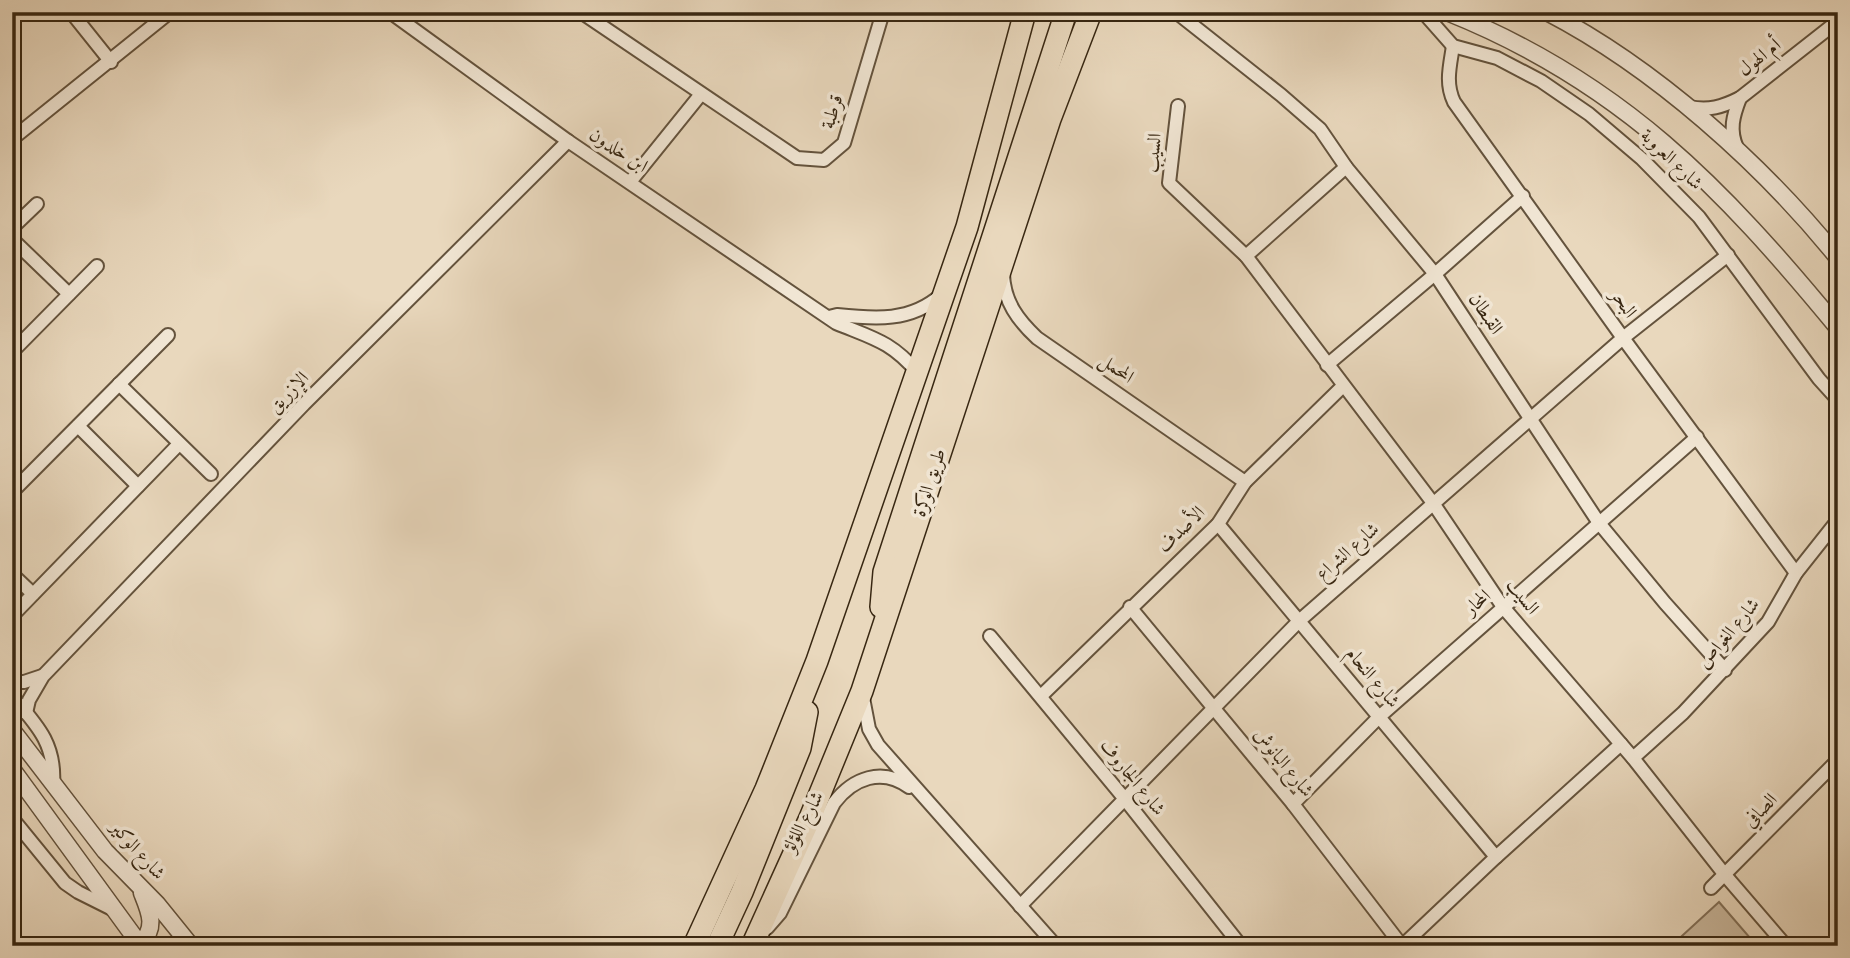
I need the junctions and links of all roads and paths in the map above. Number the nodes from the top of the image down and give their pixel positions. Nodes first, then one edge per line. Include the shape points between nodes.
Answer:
1 (71, 12) edge
2 (170, 12) edge
3 (390, 12) edge
4 (581, 12) edge
5 (883, 12) edge
6 (1026, 12) edge
7 (1066, 12) edge
8 (1091, 12) edge
9 (1103, 12) edge
10 (1176, 12) edge
11 (1423, 12) edge
12 (1447, 12) edge
13 (1547, 12) edge
14 (1838, 21) edge
15 (1084, 34) junction
16 (1453, 46) junction
17 (111, 62) junction
18 (701, 94) junction
19 (1740, 98) junction
20 (1178, 106) dead end
21 (1688, 106) junction
22 (12, 139) edge
23 (568, 141) junction
24 (1740, 153) junction
25 (1346, 167) junction
26 (630, 181) junction
27 (1523, 195) junction
28 (37, 204) dead end
29 (12, 228) edge
30 (12, 239) edge
31 (1246, 256) junction
32 (1728, 256) junction
33 (1838, 258) edge
34 (1003, 263) junction
35 (97, 266) dead end
36 (1435, 274) junction
37 (946, 290) junction
38 (69, 294) junction
39 (829, 317) junction
40 (1838, 328) edge
41 (168, 335) dead end
42 (1623, 338) junction
43 (12, 352) edge
44 (1327, 365) junction
45 (918, 373) junction
46 (119, 384) junction
47 (1343, 386) junction
48 (1838, 400) edge
49 (1531, 418) junction
50 (78, 426) junction
51 (1697, 437) junction
52 (180, 443) junction
53 (211, 474) dead end
54 (1244, 482) junction
55 (138, 486) junction
56 (12, 492) edge
57 (1433, 503) junction
58 (1838, 520) edge
59 (1600, 523) junction
60 (1218, 524) junction
61 (1796, 573) junction
62 (12, 574) edge
63 (33, 594) junction
64 (1130, 607) junction
65 (1503, 607) junction
66 (12, 616) edge
67 (1299, 621) junction
68 (990, 636) dead end
69 (879, 640) junction
70 (817, 661) junction
71 (1725, 670) junction
72 (43, 676) junction
73 (12, 682) edge
74 (862, 691) junction
75 (12, 696) edge
76 (1041, 696) junction
77 (1212, 707) junction
78 (26, 713) junction
79 (1379, 717) junction
80 (12, 730) edge
81 (1621, 744) junction
82 (1633, 758) junction
83 (1838, 760) edge
84 (12, 769) edge
85 (53, 785) junction
86 (921, 796) junction
87 (1124, 798) junction
88 (1293, 804) junction
89 (12, 818) edge
90 (12, 837) edge
91 (29, 838) junction
92 (1496, 857) junction
93 (1725, 875) junction
94 (139, 887) junction
95 (1712, 888) dead end
96 (1020, 906) junction
97 (115, 910) junction
98 (141, 945) edge
99 (752, 945) edge
100 (191, 946) edge
101 (694, 946) edge
102 (717, 946) edge
103 (1056, 946) edge
104 (1241, 946) edge
105 (1402, 946) edge
106 (1786, 946) edge

1 - 17 street
2 - 17 street
3 - 23 street, ابن خلدون
4 - 18 street, قرطبة
5 - 18 street, قرطبة via 844,144 824,160 797,158
6 - 37 highway
7 - 69 highway via 884,572
8 - 15 highway, طريق الوكرة
9 - 15 highway
10 - 25 street, القبطان via 1320,130
11 - 16 street
12 - 40 street, شارع العروبة via 1548,60 1645,126 1734,209
13 - 21 street via 1594,39
14 - 19 street, أم الهول
15 - 34 highway, طريق الوكرة via 1050,119
16 - 27 street, البحر via 1448,79 1454,102
16 - 32 street, شارع العروبة via 1497,58 1589,114 1672,187
17 - 22 street
18 - 26 street
19 - 21 street, أم الهول via 1704,110
19 - 24 street, أم الهول via 1732,136
20 - 31 street, السيب via 1169,183
21 - 24 street
23 - 26 street, ابن خلدون
23 - 72 street, الإزريق via 304,404
24 - 33 street
25 - 31 street
25 - 36 street, القبطان
26 - 39 street, ابن خلدون
27 - 36 street
27 - 42 street, البحر
28 - 29 street
30 - 38 street
31 - 44 street, السيب
32 - 42 street, شارع الشراع
32 - 48 street, شارع العروبة
34 - 54 street, المحمل via 1003,285 1010,306 1037,338
34 - 69 highway, طريق الوكرة
35 - 38 street
36 - 44 street
36 - 49 street, القبطان
37 - 39 street via 904,315
37 - 45 highway
38 - 43 street
39 - 45 street, ابن خلدون via 884,342
41 - 46 street
42 - 49 street, شارع الشراع
42 - 51 street, البحر
44 - 47 street, السيب
45 - 70 highway
46 - 50 street
46 - 52 street
47 - 54 street, الأصدف
47 - 57 street, السيب
49 - 57 street, شارع الشراع
49 - 59 street, القبطان
50 - 55 street
50 - 56 street
51 - 59 street, المحار
51 - 61 street, البحر
52 - 53 street
52 - 55 street
54 - 60 street, الأصدف
55 - 63 street
57 - 65 street, السيب
57 - 67 street, شارع الشراع
58 - 61 street, شارع الغواص
59 - 65 street, المحار
59 - 71 street, القبطان
60 - 64 street, الأصدف
60 - 67 street, شارع النحام
61 - 71 street, شارع الغواص via 1768,622
62 - 63 street
63 - 66 street
64 - 76 street, الأصدف
64 - 77 street, شارع البانوش
65 - 79 street, المحار
65 - 81 street, السيب
67 - 77 street, شارع الشراع
67 - 79 street, شارع النحام
68 - 76 street, شارع الجاروف
69 - 74 highway, طريق الوكرة
70 - 101 highway via 766,789
70 - 102 highway via 800,748
71 - 82 street, شارع الغواص
72 - 73 street
72 - 78 street, الإزريق
74 - 86 street, شارع اللؤلؤ via 869,729
74 - 99 highway, طريق الوكرة
75 - 78 street
76 - 87 street, شارع الجاروف
77 - 87 street, شارع الشراع
77 - 88 street, شارع البانوش
78 - 85 street via 49,746
79 - 88 street, المحار
79 - 92 street, شارع النحام
80 - 85 street, شارع الوكير
81 - 82 street, السيب
81 - 92 street
82 - 93 street, السيب
83 - 93 street, الصافي
84 - 97 street
85 - 94 street, شارع الوكير
86 - 96 street, شارع اللؤلؤ
86 - 99 street, شارع اللؤلؤ via 885,777 863,779 844,790 779,913
87 - 96 street, شارع الشراع
87 - 104 street, شارع الجاروف
88 - 105 street, شارع البانوش
89 - 91 street
90 - 91 street
91 - 97 street via 65,883
92 - 105 street
93 - 95 street, الصافي
93 - 106 street, السيب
94 - 98 street via 152,925
94 - 100 street, شارع الوكير
96 - 103 street, شارع اللؤلؤ
97 - 98 street

